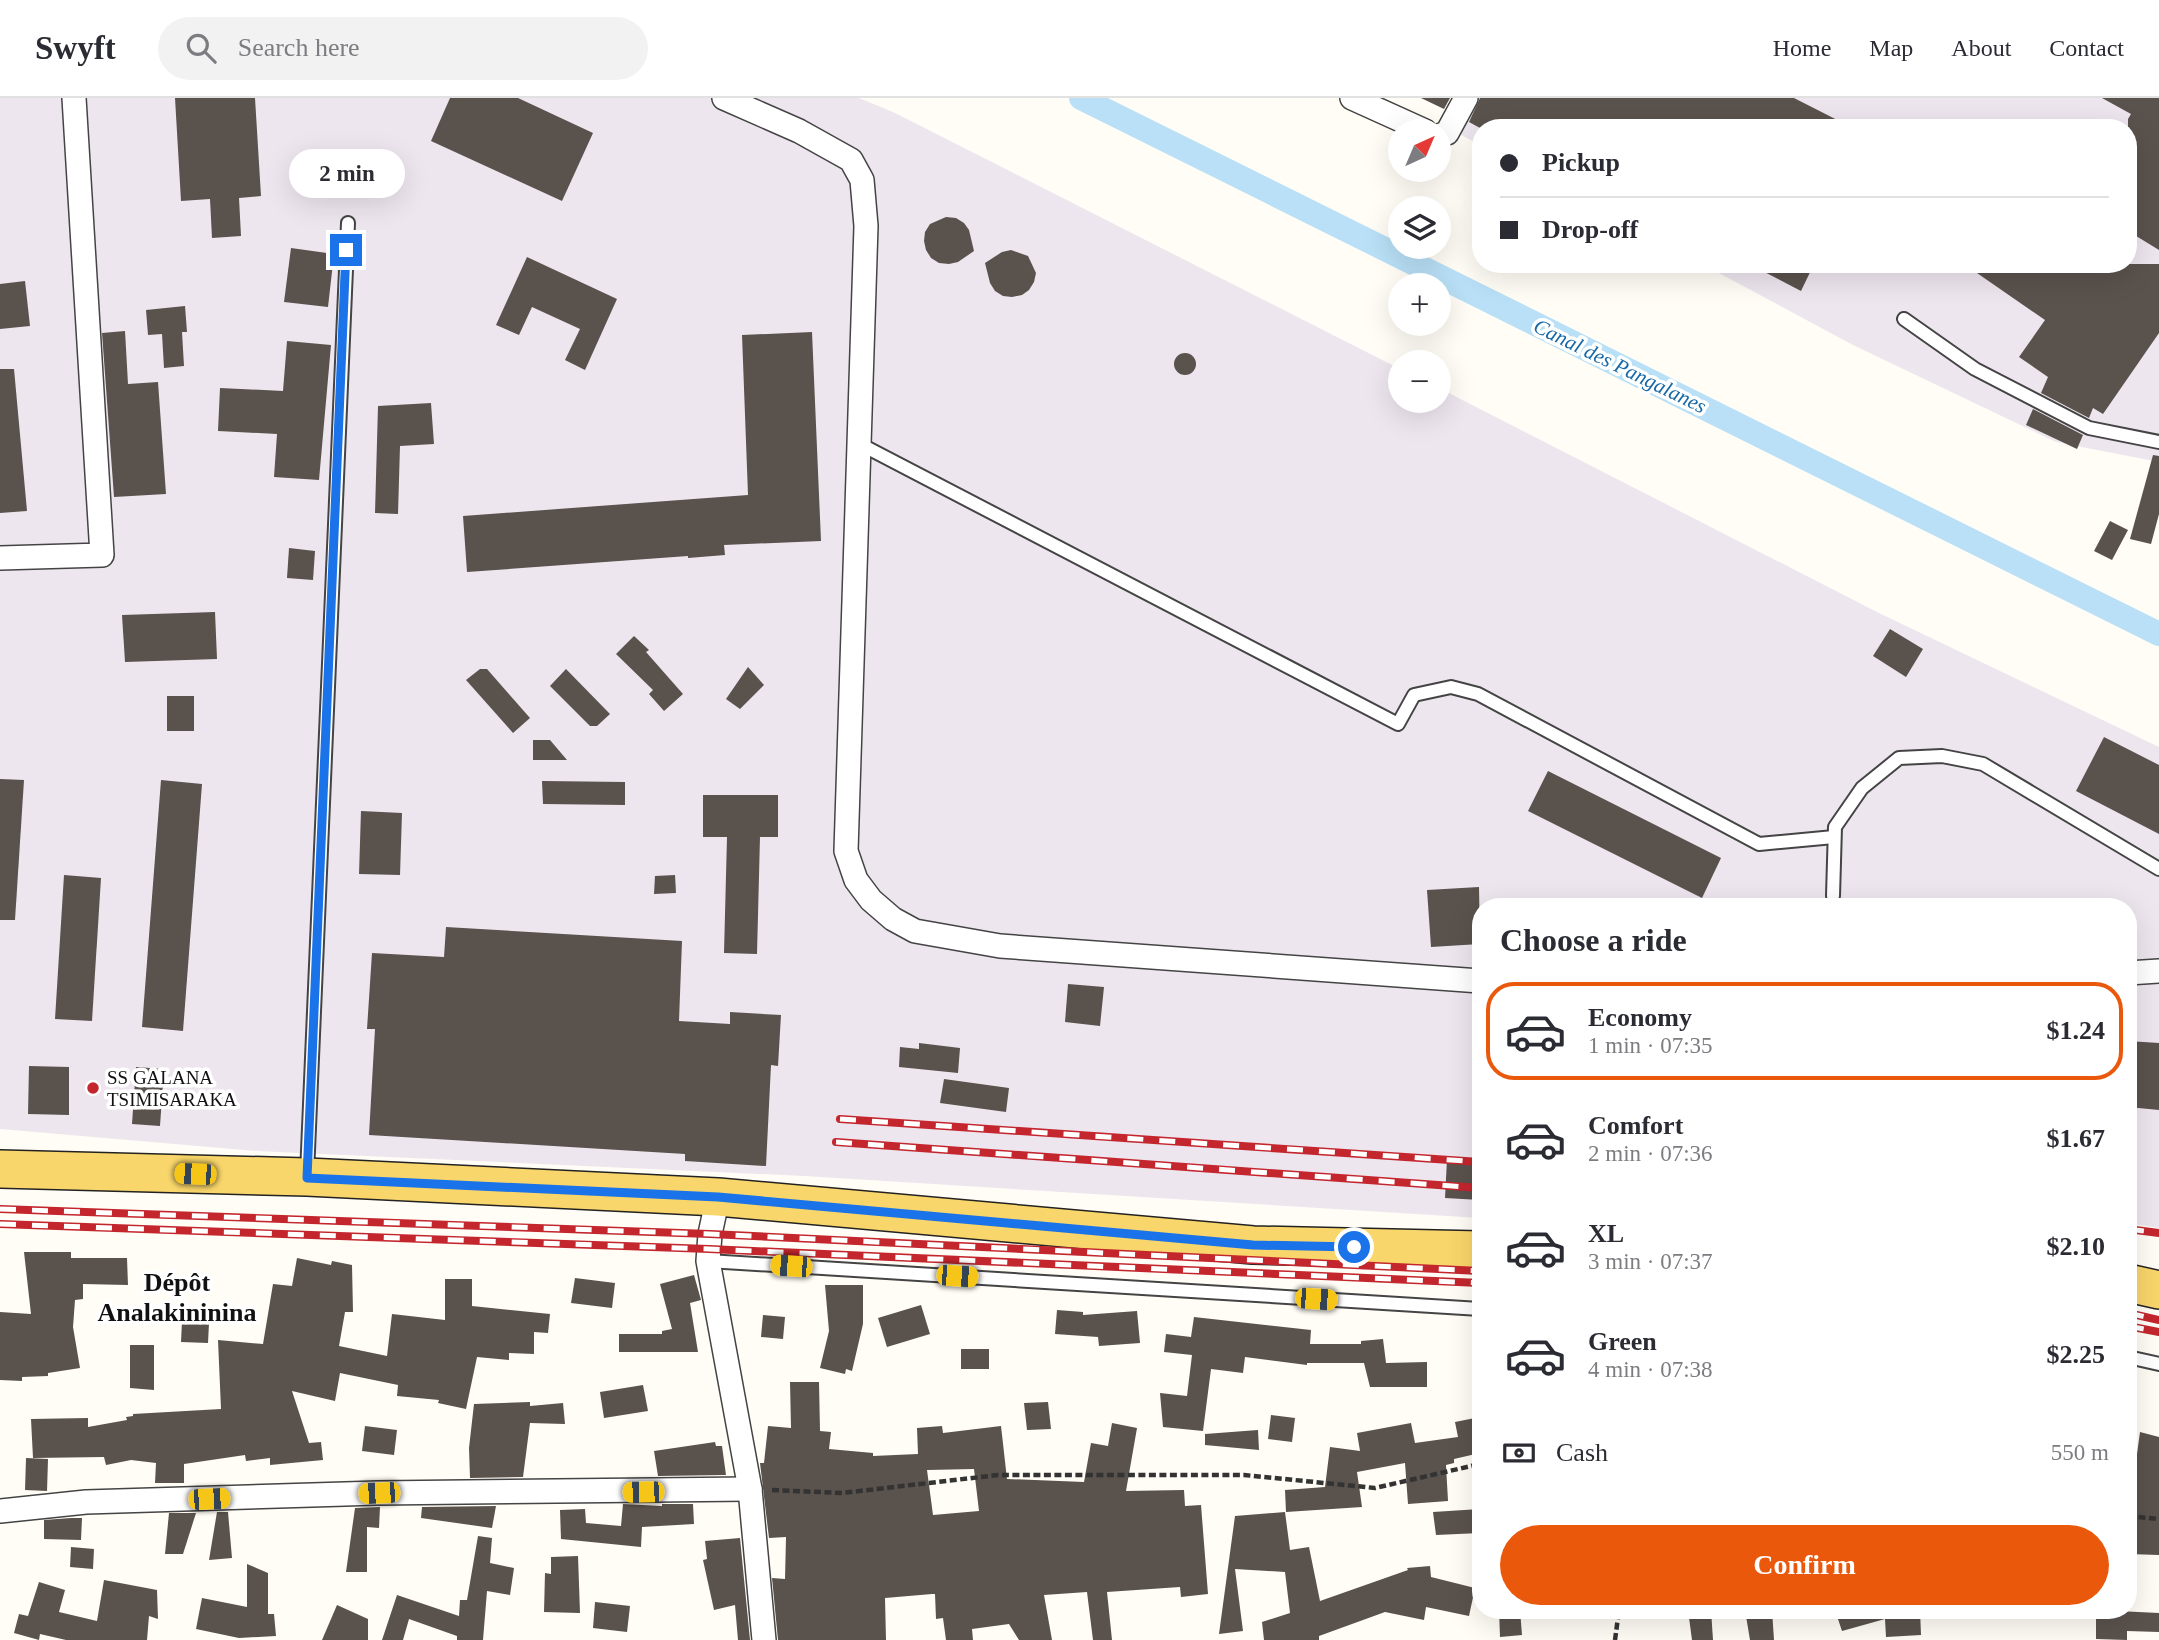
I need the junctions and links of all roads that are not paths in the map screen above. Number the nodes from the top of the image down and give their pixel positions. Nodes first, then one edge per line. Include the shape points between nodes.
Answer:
1 (74, 98) edge
2 (724, 98) edge
3 (1352, 98) edge
4 (1466, 98) edge
5 (1398, 119) edge
6 (1451, 126) edge
7 (348, 223) dead end
8 (1905, 318) dead end
9 (2159, 442) edge
10 (858, 443) junction
11 (0, 558) edge
12 (1834, 837) junction
13 (2159, 869) edge
14 (1833, 896) dead end
15 (2159, 971) edge
16 (2137, 972) edge
17 (1472, 980) edge
18 (0, 1168) edge
19 (307, 1178) junction
20 (718, 1197) junction
21 (1472, 1250) edge
22 (708, 1261) junction
23 (2137, 1285) edge
24 (2159, 1290) edge
25 (1472, 1309) edge
26 (2137, 1359) edge
27 (2159, 1364) edge
28 (750, 1489) junction
29 (0, 1511) edge
30 (764, 1640) edge

1 - 11 street via 102,555
2 - 10 street via 851,160 862,180 866,226
3 - 5 street
4 - 6 street
7 - 19 lane
8 - 9 lane via 1975,369 2089,428
10 - 12 lane via 1398,724 1413,695 1451,687 1478,694 1759,844
10 - 17 street via 846,850 856,880 892,919 915,931 1000,946
12 - 13 lane via 1835,827 1862,788 1899,758 1942,756 1983,764
12 - 14 lane
15 - 16 street
18 - 19 main road
19 - 20 main road
20 - 21 main road via 1253,1245
20 - 22 street
22 - 25 lane
22 - 28 street
23 - 24 main road
26 - 27 lane
28 - 29 street via 86,1502
28 - 30 street

